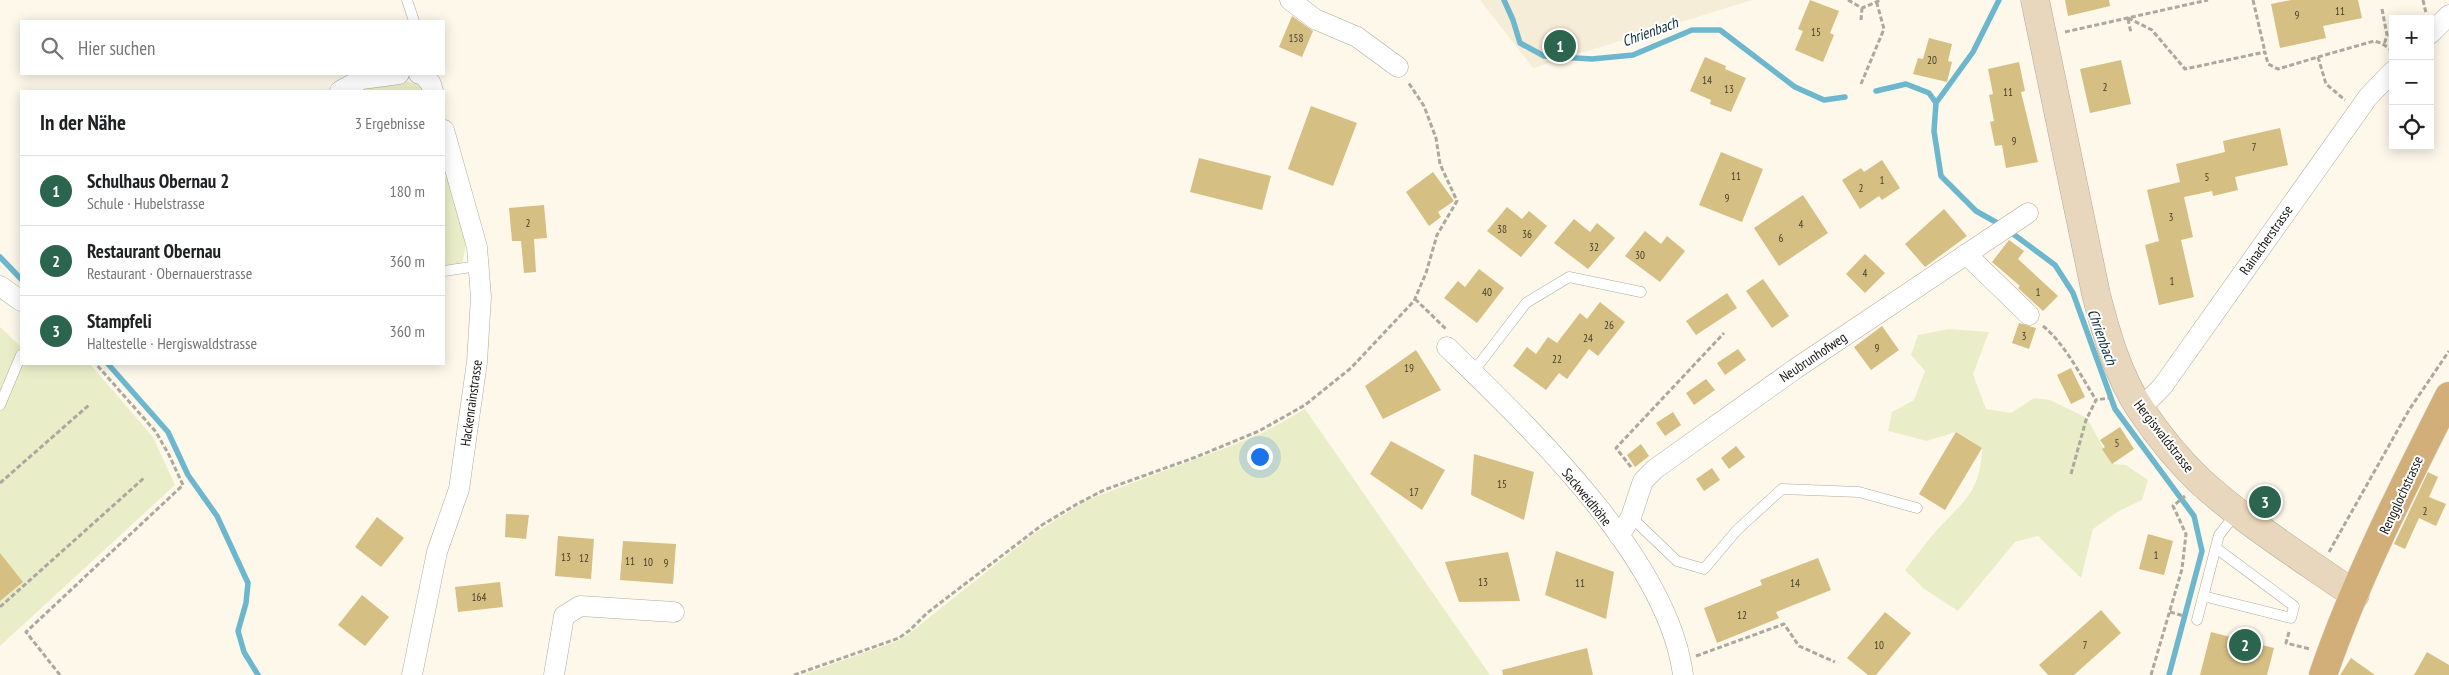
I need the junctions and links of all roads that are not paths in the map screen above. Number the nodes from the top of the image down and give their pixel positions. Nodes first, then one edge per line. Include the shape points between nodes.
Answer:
1 (407, 0) edge
2 (1290, 0) edge
3 (2035, 0) edge
4 (2449, 15) edge
5 (414, 20) edge
6 (2434, 30) edge
7 (1398, 67) road end
8 (2389, 74) edge
9 (392, 75) edge
10 (422, 75) edge
11 (342, 90) edge
12 (433, 90) edge
13 (445, 135) edge
14 (2028, 213) dead end
15 (1966, 254) junction
16 (478, 266) junction
17 (445, 271) edge
18 (0, 286) edge
19 (1641, 292) dead end
20 (20, 300) edge
21 (2029, 315) road end
22 (1447, 347) road end
23 (20, 357) edge
24 (1473, 372) junction
25 (2449, 396) edge
26 (0, 405) edge
27 (2140, 409) junction
28 (2223, 499) junction
29 (1916, 508) dead end
30 (1631, 517) junction
31 (1619, 536) junction
32 (2216, 548) junction
33 (2355, 595) junction
34 (2203, 596) junction
35 (674, 612) dead end
36 (2197, 620) dead end
37 (2319, 663) edge
38 (1683, 668) edge
39 (412, 675) edge
40 (554, 675) edge

1 - 5 lane
2 - 7 street via 1315,20 1357,38
3 - 27 street, Hergiswaldstrasse via 2107,338
4 - 6 street
8 - 27 street, Rainacherstrasse via 2368,97 2162,387
9 - 11 street via 362,79
10 - 12 street
13 - 16 street, Hackenrainstrasse via 476,247
14 - 15 street, Neubrunhofweg
15 - 21 street
15 - 30 street, Neubrunhofweg via 1795,369 1655,469 1643,481
16 - 17 lane
16 - 39 street, Hackenrainstrasse via 481,298 477,362 459,489 437,552
18 - 20 street
19 - 24 lane via 1569,277 1526,303
22 - 24 street, Sackweidhöhe
23 - 26 lane
24 - 31 street, Sackweidhöhe via 1569,473
25 - 33 main road, Rengglochstrasse
27 - 28 street, Hergiswaldstrasse via 2175,455
28 - 32 lane via 2232,520 2219,535
28 - 33 street, Hergiswaldstrasse
29 - 30 lane via 1859,492 1782,489 1737,530 1704,569 1677,561
30 - 31 street, Neubrunhofweg
31 - 38 street, Sackweidhöhe via 1660,597
32 - 34 lane
32 - 34 lane via 2294,606 2291,618
33 - 37 main road, Rengglochstrasse
34 - 36 lane
35 - 40 street via 580,606 564,616

